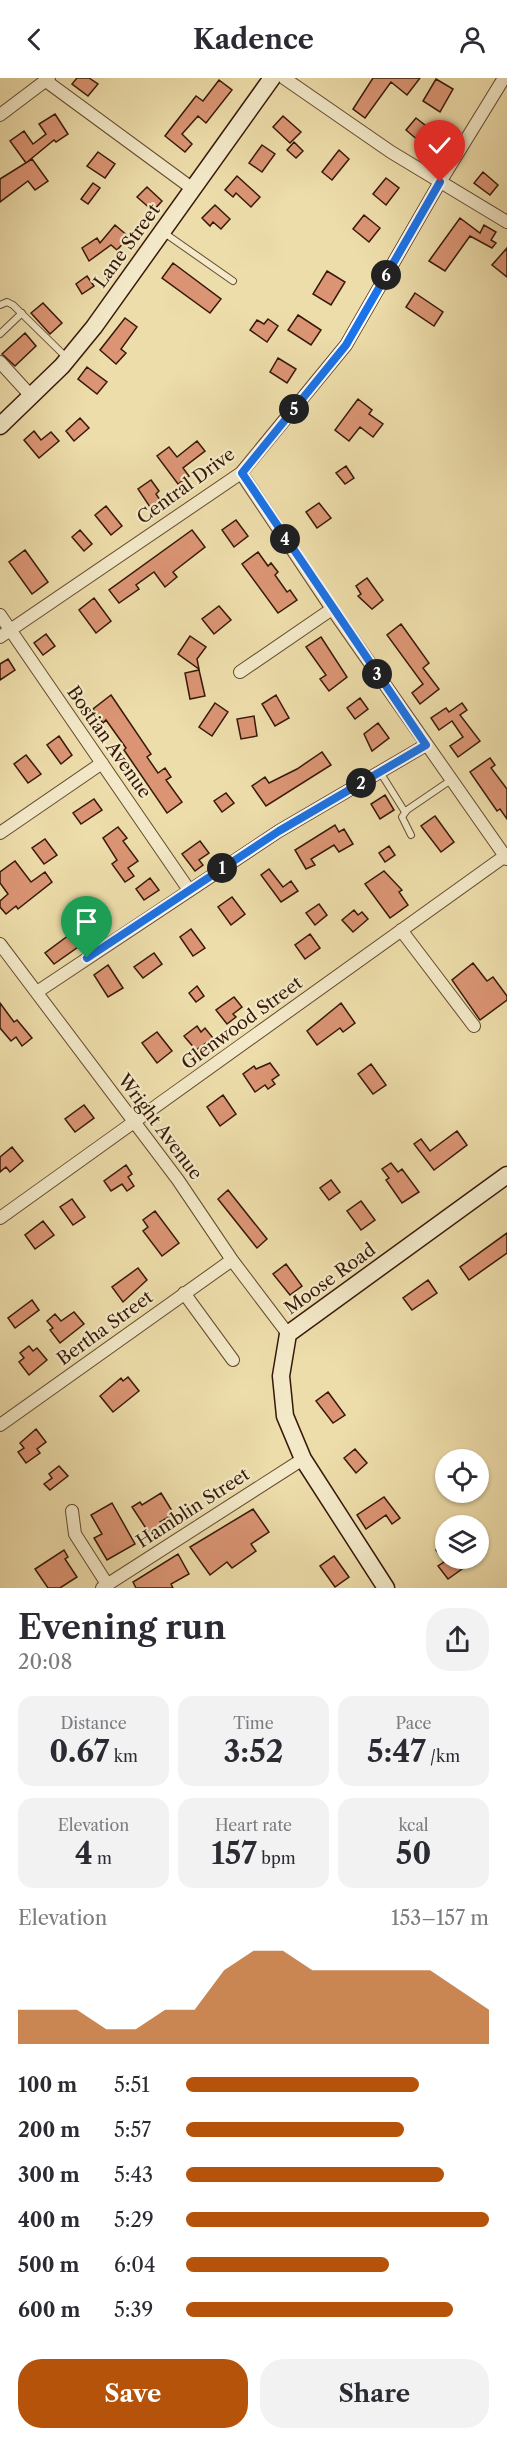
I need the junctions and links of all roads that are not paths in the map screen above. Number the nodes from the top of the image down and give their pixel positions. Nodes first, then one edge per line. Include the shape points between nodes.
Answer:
1 (272, 78) edge
2 (284, 78) edge
3 (504, 78) edge
4 (46, 79) edge
5 (0, 115) edge
6 (440, 182) junction
7 (193, 189) junction
8 (507, 222) edge
9 (162, 231) junction
10 (233, 281) dead end
11 (0, 305) edge
12 (22, 313) junction
13 (0, 334) edge
14 (68, 359) junction
15 (0, 362) edge
16 (31, 396) junction
17 (0, 426) edge
18 (242, 473) junction
19 (332, 609) junction
20 (0, 615) edge
21 (5, 634) edge
22 (240, 672) dead end
23 (426, 745) junction
24 (102, 763) junction
25 (380, 772) junction
26 (451, 780) junction
27 (405, 812) junction
28 (0, 833) edge
29 (411, 835) dead end
30 (506, 858) edge
31 (189, 890) junction
32 (401, 930) junction
33 (0, 944) edge
34 (37, 993) junction
35 (474, 1026) dead end
36 (134, 1122) junction
37 (507, 1175) edge
38 (0, 1218) edge
39 (232, 1260) junction
40 (184, 1293) junction
41 (288, 1334) junction
42 (233, 1360) dead end
43 (0, 1425) edge
44 (303, 1459) junction
45 (72, 1511) dead end
46 (104, 1586) edge
47 (386, 1588) edge

1 - 7 street, Lane Street
2 - 6 street
3 - 6 street, Central Drive
4 - 5 street
4 - 7 street
6 - 8 street
6 - 18 street, Central Drive via 346,345
7 - 9 street, Lane Street
9 - 10 lane
9 - 14 street, Lane Street
11 - 12 lane via 7,302
12 - 13 lane
12 - 14 lane
14 - 16 street, Lane Street
15 - 16 street
16 - 17 street, Lane Street
18 - 19 street
18 - 21 street, Central Drive
19 - 22 street
19 - 23 street
20 - 21 street, Bostian Avenue
21 - 24 street, Bostian Avenue
23 - 25 street
23 - 26 street
24 - 28 street
24 - 31 street, Bostian Avenue
25 - 27 lane
25 - 31 street
26 - 27 lane
26 - 30 street
27 - 29 lane via 402,817
30 - 32 street, Glenwood Street
31 - 34 street
32 - 35 street
32 - 36 street, Glenwood Street
33 - 34 street, Wright Avenue
34 - 36 street, Wright Avenue
36 - 38 street, Glenwood Street
36 - 39 street, Wright Avenue
37 - 41 street, Moose Road
39 - 40 street, Bertha Street
39 - 41 street, Wright Avenue
40 - 42 street
40 - 43 street, Bertha Street
41 - 44 street, Moose Road via 280,1376 285,1416
44 - 46 street, Hamblin Street
44 - 47 street, Moose Road
45 - 46 street via 75,1534

